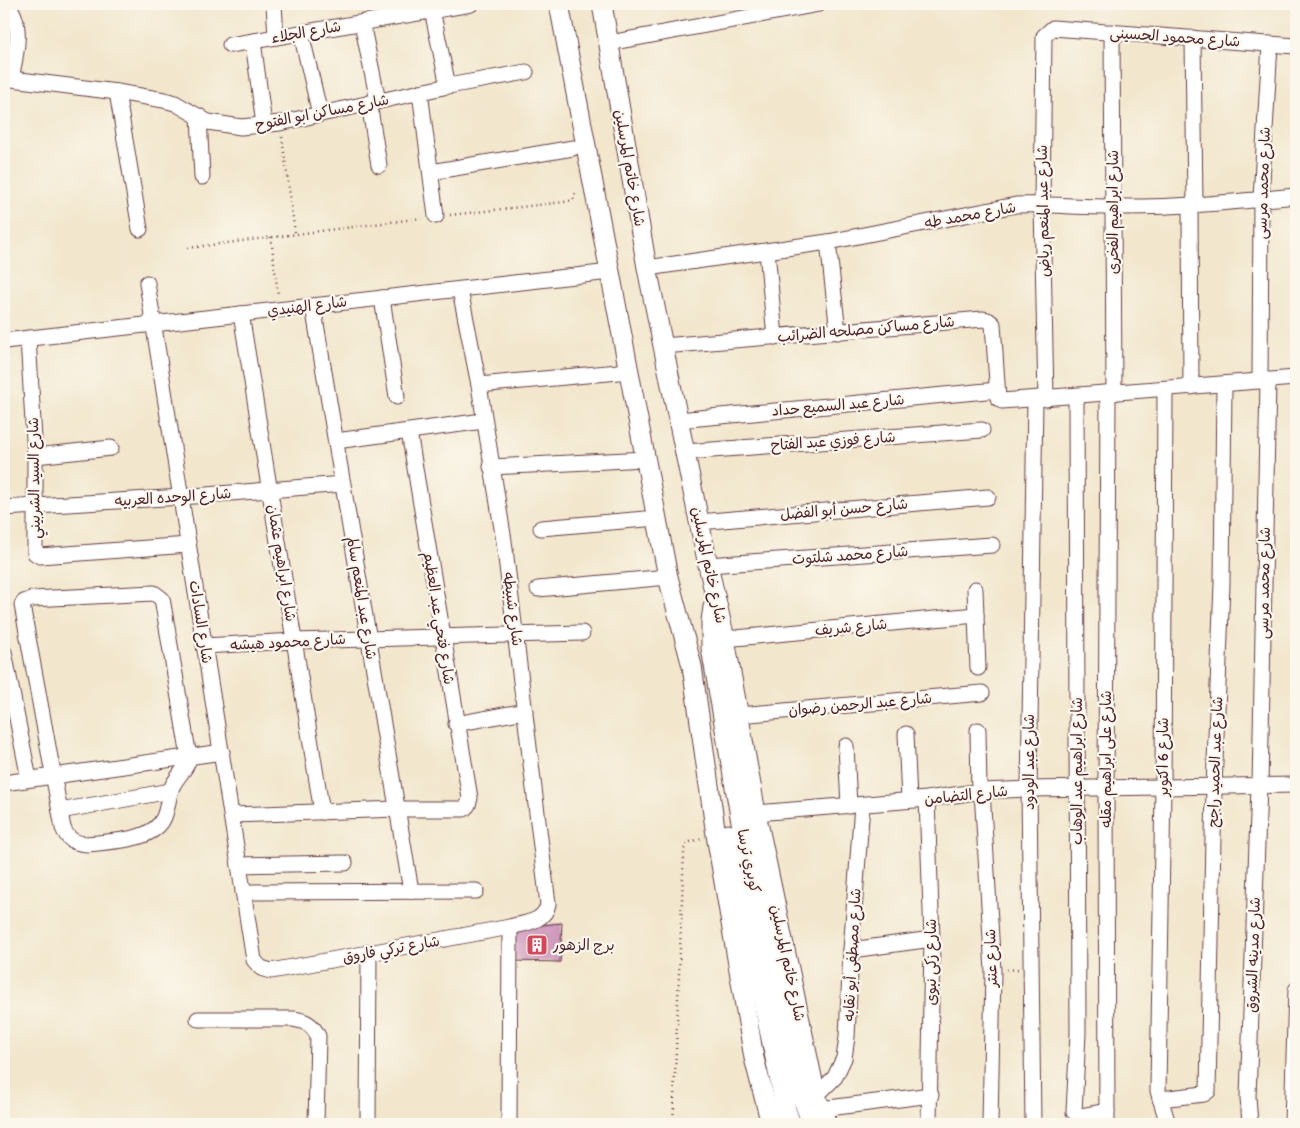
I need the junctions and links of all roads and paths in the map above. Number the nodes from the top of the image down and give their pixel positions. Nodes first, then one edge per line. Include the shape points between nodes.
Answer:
1 (7, 4) edge
2 (274, 4) edge
3 (471, 4) edge
4 (559, 4) edge
5 (602, 4) edge
6 (819, 4) edge
7 (400, 10) edge
8 (432, 10) junction
9 (362, 23) junction
10 (1053, 28) joint
11 (1112, 32) junction
12 (301, 33) junction
13 (276, 37) junction
14 (1193, 38) junction
15 (252, 41) junction
16 (609, 43) junction
17 (1270, 44) junction
18 (230, 45) dead end
19 (1296, 46) edge
20 (526, 72) dead end
21 (8, 78) edge
22 (448, 86) junction
23 (117, 92) junction
24 (420, 92) junction
25 (374, 102) junction
26 (320, 114) junction
27 (199, 116) junction
28 (280, 123) junction
29 (264, 125) junction
30 (573, 148) dead end
31 (379, 165) dead end
32 (431, 172) junction
33 (202, 177) dead end
34 (1296, 196) edge
35 (1261, 199) junction
36 (1042, 204) junction
37 (1192, 206) junction
38 (1112, 207) junction
39 (436, 216) dead end
40 (140, 229) dead end
41 (295, 233) dead end
42 (270, 237) dead end
43 (828, 242) junction
44 (767, 251) junction
45 (647, 268) junction
46 (610, 272) junction
47 (147, 284) dead end
48 (460, 290) junction
49 (382, 298) junction
50 (314, 306) junction
51 (280, 309) junction
52 (241, 314) junction
53 (154, 324) junction
54 (838, 332) junction
55 (775, 337) junction
56 (28, 338) junction
57 (4, 341) edge
58 (663, 346) junction
59 (629, 371) junction
60 (1296, 378) edge
61 (1264, 381) junction
62 (1224, 384) junction
63 (478, 385) junction
64 (1191, 386) junction
65 (1165, 389) junction
66 (1111, 393) junction
67 (998, 394) junction
68 (1076, 396) junction
69 (397, 397) dead end
70 (1040, 399) junction
71 (678, 420) junction
72 (484, 421) junction
73 (982, 430) dead end
74 (409, 432) junction
75 (336, 441) junction
76 (111, 448) dead end
77 (685, 452) junction
78 (35, 456) junction
79 (645, 459) junction
80 (491, 467) junction
81 (343, 484) junction
82 (270, 490) junction
83 (988, 496) dead end
84 (181, 497) junction
85 (35, 505) junction
86 (4, 508) edge
87 (657, 518) junction
88 (699, 522) junction
89 (541, 528) dead end
90 (992, 544) dead end
91 (188, 545) junction
92 (708, 565) junction
93 (668, 578) junction
94 (975, 588) dead end
95 (538, 589) dead end
96 (715, 595) junction
97 (976, 615) junction
98 (582, 633) dead end
99 (516, 634) junction
100 (442, 637) junction
101 (369, 639) junction
102 (725, 639) junction
103 (295, 641) junction
104 (204, 646) junction
105 (4, 652) edge
106 (692, 666) junction
107 (978, 668) dead end
108 (982, 693) dead end
109 (525, 711) junction
110 (739, 715) junction
111 (456, 724) junction
112 (978, 730) dead end
113 (906, 734) dead end
114 (846, 746) dead end
115 (222, 752) junction
116 (189, 757) junction
117 (53, 775) junction
118 (29, 779) junction
119 (4, 783) edge
120 (1296, 785) edge
121 (1260, 786) junction
122 (1214, 787) junction
123 (1076, 788) junction
124 (1106, 788) junction
125 (1163, 788) junction
126 (1029, 789) junction
127 (170, 791) junction
128 (981, 791) junction
129 (927, 799) junction
130 (909, 800) junction
131 (855, 805) junction
132 (397, 810) junction
133 (60, 811) junction
134 (322, 812) junction
135 (756, 813) junction
136 (232, 815) junction
137 (716, 835) junction
138 (345, 863) dead end
139 (239, 865) junction
140 (411, 891) junction
141 (476, 891) dead end
142 (243, 892) junction
143 (531, 921) joint
144 (510, 927) junction
145 (932, 939) junction
146 (851, 950) junction
147 (369, 952) junction
148 (254, 960) joint
149 (1031, 968) junction
150 (992, 971) junction
151 (1296, 990) edge
152 (198, 1019) dead end
153 (931, 1095) junction
154 (1160, 1099) junction
155 (819, 1113) edge
156 (1107, 1117) edge
157 (316, 1124) edge
158 (368, 1124) edge
159 (509, 1124) edge
160 (673, 1124) edge
161 (771, 1124) edge
162 (791, 1124) edge
163 (929, 1124) edge
164 (990, 1124) edge
165 (1032, 1124) edge
166 (1168, 1124) edge
167 (1250, 1124) edge
168 (1292, 1124) edge

1 - 21 street via 15,17 17,34 16,55
2 - 13 street
3 - 8 street, شارع الجلاء
4 - 46 main road
5 - 16 main road, شارع خاتم المرسلين
6 - 16 street
7 - 8 street, شارع الجلاء
7 - 9 street, شارع الجلاء
8 - 22 street
9 - 12 street, شارع الجلاء
9 - 25 street
10 - 11 street, شارع محمود الحسينى
10 - 36 street, شارع عبد المنعم رياض via 1043,41
11 - 14 street, شارع محمود الحسينى
11 - 38 street, شارع ابراهيم الفخرى
12 - 13 street, شارع الجلاء
12 - 26 street
13 - 15 street, شارع الجلاء
14 - 17 street, شارع محمود الحسينى
14 - 37 street
15 - 18 street, شارع الجلاء
15 - 29 street
16 - 45 main road, شارع خاتم المرسلين
17 - 19 street, شارع محمود الحسينى
17 - 35 street, شارع محمد مرسى
20 - 22 street, شارع مساكن ابو الفتوح
21 - 23 street, شارع مساكن ابو الفتوح
22 - 24 street, شارع مساكن ابو الفتوح
23 - 27 street, شارع مساكن ابو الفتوح via 169,102
23 - 40 street
24 - 25 street, شارع مساكن ابو الفتوح
24 - 32 street
25 - 26 street, شارع مساكن ابو الفتوح
25 - 31 street
26 - 28 street, شارع مساكن ابو الفتوح
27 - 29 street, شارع مساكن ابو الفتوح via 208,122 231,127
27 - 33 street
28 - 29 street, شارع مساكن ابو الفتوح
28 - 41 path
30 - 32 street
32 - 39 street
34 - 35 street, شارع محمد طه
35 - 37 street, شارع محمد طه
35 - 61 street, شارع محمد مرسى
36 - 38 street, شارع محمد طه
36 - 43 street, شارع محمد طه via 1016,205
36 - 70 street, شارع عبد المنعم رياض
37 - 38 street, شارع محمد طه
37 - 64 street
38 - 66 street, شارع ابراهيم الفخرى
42 - 51 path
43 - 44 street, شارع محمد طه
43 - 54 street
44 - 45 street, شارع محمد طه
44 - 55 street
45 - 58 main road, شارع خاتم المرسلين
46 - 48 street, شارع الهنيدي
46 - 59 main road
47 - 53 street, شارع السادات
48 - 49 street, شارع الهنيدي
48 - 63 street, شارع شبيطه
49 - 50 street, شارع الهنيدي
49 - 69 street
50 - 51 street, شارع الهنيدي
50 - 75 street, شارع عبد المنعم سالم
51 - 52 street, شارع الهنيدي
52 - 53 street, شارع الهنيدي
52 - 82 street, شارع ابراهيم عثمان
53 - 56 street, شارع الهنيدي
53 - 84 street, شارع السادات
54 - 55 street, شارع مساكن مصلحه الضرائب
54 - 67 street, شارع مساكن مصلحه الضرائب via 988,320 993,324
55 - 58 street, شارع مساكن مصلحه الضرائب
56 - 57 street, شارع الهنيدي
56 - 78 street, شارع السيد الشربيني
58 - 71 main road, شارع خاتم المرسلين
59 - 63 street
59 - 79 main road
60 - 61 street, شارع عبد السميع حداد
61 - 62 street, شارع عبد السميع حداد
61 - 121 street, شارع محمد مرسى
62 - 64 street, شارع عبد السميع حداد
62 - 122 street, شارع عبد الحميد راجح via 1222,584
63 - 72 street, شارع شبيطه
64 - 65 street, شارع عبد السميع حداد
65 - 66 street, شارع عبد السميع حداد
65 - 125 street, شارع 6 اكتوبر
66 - 68 street, شارع عبد السميع حداد
66 - 124 street, شارع على ابراهيم مقله
67 - 70 street, شارع عبد السميع حداد via 1002,401
67 - 71 street, شارع عبد السميع حداد
68 - 70 street, شارع عبد السميع حداد
68 - 123 street, شارع ابراهيم عبد الوهاب
70 - 126 street, شارع عبد الودود
71 - 77 main road, شارع خاتم المرسلين
72 - 74 street
72 - 80 street, شارع شبيطه
73 - 77 street, شارع فوزي عبد الفتاح
74 - 75 street
74 - 100 street, شارع فتحي عبد العظيم
75 - 81 street, شارع عبد المنعم سالم
76 - 78 street
77 - 88 main road, شارع خاتم المرسلين
78 - 85 street, شارع السيد الشربيني
79 - 80 street
79 - 87 main road
80 - 99 street, شارع شبيطه
81 - 82 street, شارع الوحده العربيه
81 - 101 street, شارع عبد المنعم سالم
82 - 84 street, شارع الوحده العربيه
82 - 103 street, شارع ابراهيم عثمان
83 - 88 street, شارع حسن أبو الفضل
84 - 85 street, شارع الوحده العربيه
84 - 91 street, شارع السادات
85 - 86 street, شارع الوحده العربيه
85 - 91 street, شارع السيد الشربيني via 35,553 40,556
87 - 89 street
87 - 93 main road
88 - 92 main road, شارع خاتم المرسلين
90 - 92 street, شارع محمد شلتوت
91 - 104 street, شارع السادات
92 - 96 main road, شارع خاتم المرسلين
93 - 95 street
93 - 106 main road
94 - 97 street
96 - 102 main road, شارع خاتم المرسلين
96 - 155 main road, كوبري ترسا via 711,648 741,822 800,1092
97 - 102 street, شارع شريف
97 - 107 street
98 - 99 street, شارع محمود هيشه
99 - 100 street, شارع محمود هيشه
99 - 109 street, شارع شبيطه
100 - 101 street, شارع محمود هيشه
100 - 111 street, شارع فتحي عبد العظيم
101 - 103 street, شارع محمود هيشه
101 - 132 street, شارع عبد المنعم سالم
102 - 110 main road, شارع خاتم المرسلين
103 - 104 street, شارع محمود هيشه
103 - 134 street, شارع ابراهيم عثمان
104 - 115 street, شارع السادات
105 - 118 street
106 - 137 main road
106 - 162 main road, كوبري ترسا
108 - 110 street, شارع عبد الرحمن رضوان
109 - 111 street
109 - 143 street, شارع شبيطه via 548,904 541,918
110 - 135 main road, شارع خاتم المرسلين
111 - 132 street, شارع فتحي عبد العظيم via 470,798 468,805 464,809
112 - 128 street, شارع عنتر
113 - 130 street
114 - 131 street, شارع مصطفى أبو نقابه
115 - 116 street
115 - 136 street, شارع السادات
116 - 117 street
116 - 117 street via 163,604 158,595 28,599 22,610
116 - 127 street
117 - 118 street
117 - 133 street
118 - 119 street
120 - 121 street, شارع التضامن
121 - 122 street, شارع التضامن
121 - 167 street, شارع مدينه الشروق via 1248,1097
122 - 125 street, شارع التضامن
122 - 154 street, شارع عبد الحميد راجح via 1208,1091
123 - 124 street, شارع التضامن
123 - 126 street, شارع التضامن
123 - 156 street, شارع ابراهيم عبد الوهاب via 1078,1033 1074,1112 1080,1116
124 - 125 street, شارع التضامن
124 - 156 street, شارع على ابراهيم مقله
125 - 154 street, شارع 6 اكتوبر
126 - 128 street, شارع التضامن
126 - 149 street, شارع عبد الودود
127 - 133 street
127 - 133 street via 161,823 156,830 142,836 78,844 66,836
128 - 129 street, شارع التضامن
128 - 150 street, شارع عنتر
129 - 130 street, شارع التضامن
129 - 145 street, شارع زكى نبوى
130 - 131 street, شارع التضامن
131 - 135 street, شارع التضامن
131 - 146 street, شارع مصطفى أبو نقابه
132 - 134 street
132 - 140 street, شارع عبد المنعم سالم
134 - 136 street
135 - 155 main road, شارع خاتم المرسلين
136 - 139 street, شارع السادات
137 - 160 path via 691,840 684,850
137 - 161 main road via 754,1058
138 - 139 street
139 - 142 street, شارع السادات
140 - 141 street
140 - 142 street
142 - 148 street, شارع السادات
143 - 144 street, شارع تركي فاروق
144 - 147 street, شارع تركي فاروق
144 - 159 street
145 - 146 street
145 - 153 street, شارع زكى نبوى
146 - 155 street, شارع مصطفى أبو نقابه via 844,1058
147 - 148 street, شارع تركي فاروق via 271,971 261,968
147 - 158 street
149 - 150 path
149 - 165 street, شارع عبد الودود
150 - 164 street, شارع عنتر
151 - 168 street
152 - 157 street via 294,1019 314,1027 318,1036
153 - 155 street
153 - 163 street, شارع زكى نبوى
154 - 166 street, شارع 6 اكتوبر

